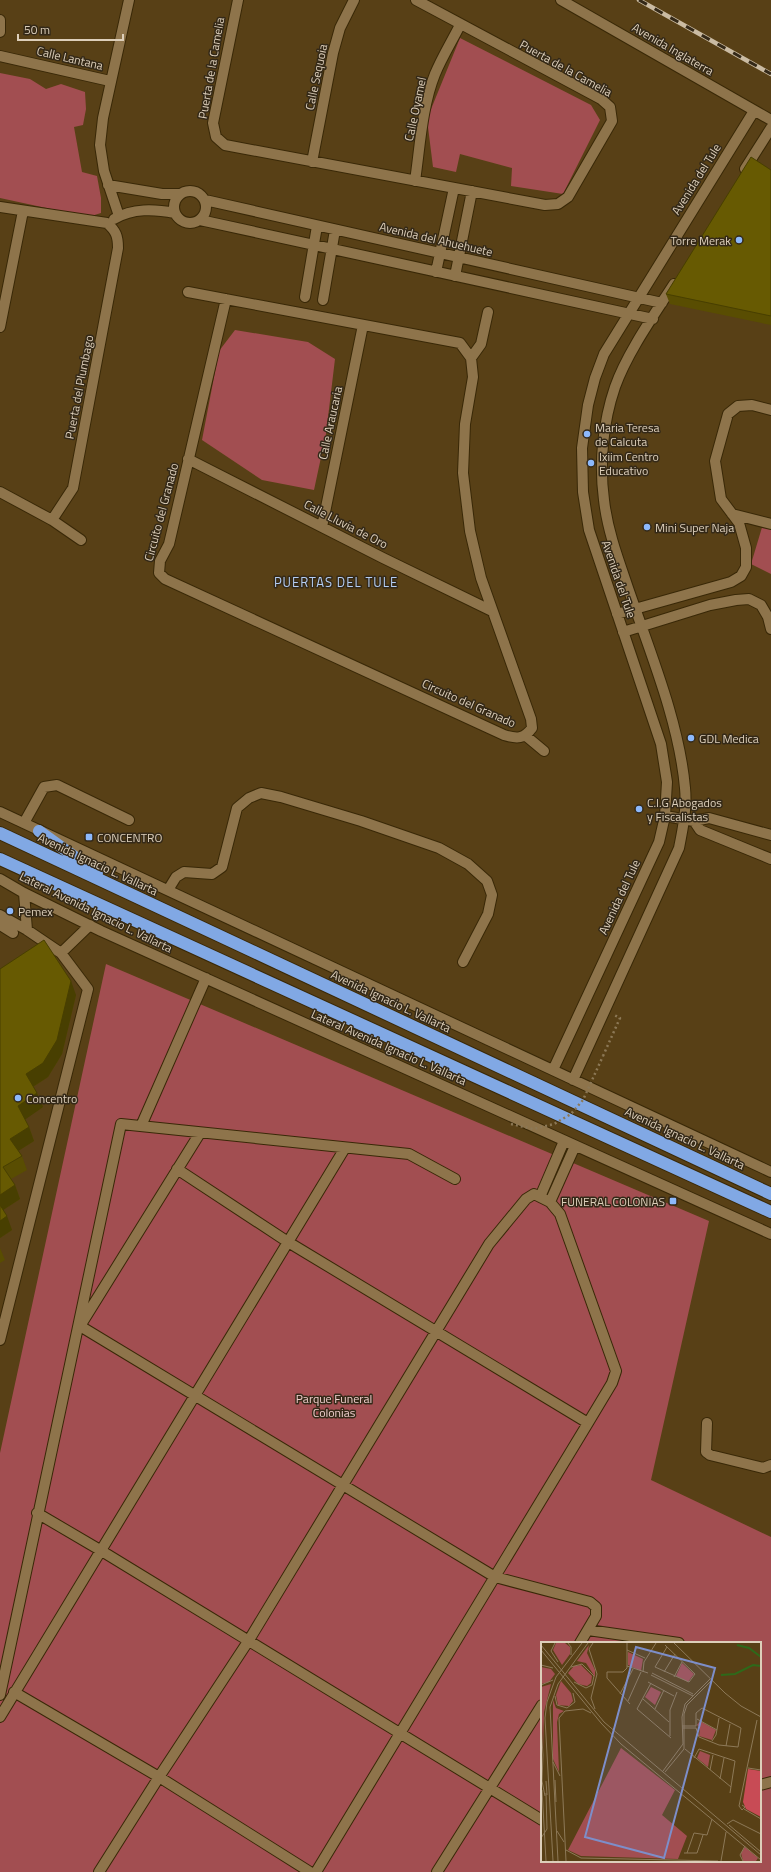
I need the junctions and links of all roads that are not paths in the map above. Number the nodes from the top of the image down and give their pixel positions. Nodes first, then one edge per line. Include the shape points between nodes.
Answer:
1 (130, 0) edge
2 (238, 0) edge
3 (354, 0) edge
4 (416, 0) edge
5 (561, 0) edge
6 (0, 20) edge
7 (460, 25) junction
8 (0, 32) edge
9 (0, 56) edge
10 (110, 81) junction
11 (754, 110) junction
12 (771, 120) edge
13 (771, 128) edge
14 (312, 162) junction
15 (742, 175) edge
16 (416, 181) junction
17 (108, 185) junction
18 (454, 188) junction
19 (472, 191) junction
20 (180, 194) junction
21 (205, 200) junction
22 (0, 207) edge
23 (23, 211) junction
24 (175, 213) junction
25 (122, 214) junction
26 (200, 220) junction
27 (107, 223) junction
28 (317, 226) junction
29 (446, 226) junction
30 (335, 230) junction
31 (464, 230) junction
32 (314, 246) junction
33 (332, 250) junction
34 (440, 253) junction
35 (459, 258) junction
36 (436, 272) junction
37 (455, 276) junction
38 (679, 276) edge
39 (188, 292) dead end
40 (638, 297) junction
41 (226, 299) junction
42 (662, 303) junction
43 (488, 312) dead end
44 (302, 313) junction
45 (628, 314) junction
46 (320, 317) junction
47 (652, 319) junction
48 (364, 325) junction
49 (0, 327) edge
50 (471, 358) junction
51 (771, 410) edge
52 (188, 459) junction
53 (0, 492) edge
54 (732, 514) junction
55 (52, 520) junction
56 (771, 524) edge
57 (322, 527) junction
58 (81, 540) dead end
59 (731, 582) junction
60 (736, 600) junction
61 (635, 610) junction
62 (492, 611) junction
63 (617, 614) junction
64 (641, 627) junction
65 (771, 629) edge
66 (624, 632) junction
67 (526, 736) junction
68 (544, 752) dead end
69 (0, 812) edge
70 (665, 816) junction
71 (129, 820) dead end
72 (689, 820) junction
73 (24, 823) junction
74 (742, 826) junction
75 (39, 831) junction
76 (0, 833) edge
77 (771, 835) edge
78 (736, 844) junction
79 (0, 859) edge
80 (771, 859) edge
81 (0, 878) edge
82 (121, 890) junction
83 (168, 890) junction
84 (24, 893) junction
85 (0, 914) edge
86 (90, 925) junction
87 (0, 926) edge
88 (27, 930) junction
89 (13, 934) dead end
90 (41, 939) junction
91 (76, 939) junction
92 (61, 953) junction
93 (463, 962) dead end
94 (206, 978) junction
95 (552, 1070) junction
96 (573, 1080) junction
97 (141, 1126) junction
98 (200, 1132) junction
99 (564, 1141) junction
100 (575, 1146) junction
101 (345, 1148) junction
102 (177, 1169) junction
103 (771, 1172) edge
104 (455, 1179) dead end
105 (771, 1194) edge
106 (540, 1197) junction
107 (550, 1202) junction
108 (771, 1212) edge
109 (771, 1234) edge
110 (288, 1242) junction
111 (80, 1326) junction
112 (435, 1332) junction
113 (0, 1340) edge
114 (194, 1395) junction
115 (588, 1423) junction
116 (707, 1423) dead end
117 (771, 1465) edge
118 (343, 1485) junction
119 (37, 1513) junction
120 (100, 1550) junction
121 (495, 1577) junction
122 (588, 1630) junction
123 (249, 1640) junction
124 (581, 1642) edge
125 (672, 1642) edge
126 (14, 1692) junction
127 (0, 1695) edge
128 (541, 1707) edge
129 (0, 1717) edge
130 (400, 1733) junction
131 (159, 1777) junction
132 (771, 1782) edge
133 (761, 1785) edge
134 (491, 1788) junction
135 (541, 1819) edge
136 (99, 1872) edge
137 (310, 1872) edge
138 (316, 1872) edge
139 (437, 1872) edge

1 - 10 street
2 - 14 street, Puerta de la Camelia via 213,123 216,137 224,145
3 - 14 street, Calle Sequoia via 340,28 333,53
4 - 7 street, Puerta de la Camelia
5 - 11 street, Avenida Inglaterra
6 - 8 street
7 - 16 street, Calle Oyamel via 435,75 421,136
7 - 19 street, Puerta de la Camelia via 601,99 610,107 612,121 568,197 558,204 545,205
9 - 10 street, Calle Lantana
10 - 17 street via 100,145
11 - 12 street, Avenida Inglaterra
11 - 40 street, Avenida del Tule
13 - 15 street
14 - 16 street, Puerta de la Camelia
16 - 18 street, Puerta de la Camelia
17 - 20 street via 162,194
17 - 25 street
18 - 19 street, Puerta de la Camelia
18 - 29 street
19 - 31 street
20 - 21 street via 190,191 201,195
20 - 24 street via 175,200
21 - 26 street via 205,214
21 - 28 street, Avenida del Ahuehuete
22 - 23 street
23 - 27 street
23 - 49 street
24 - 25 street via 147,210
24 - 26 street via 182,221 191,223
25 - 27 street
26 - 32 street
27 - 55 street, Puerta del Plumbago via 118,236 117,256 73,488
28 - 30 street, Avenida del Ahuehuete
28 - 32 street
29 - 31 street
29 - 34 street
30 - 33 street
30 - 34 street, Avenida del Ahuehuete
31 - 35 street
32 - 33 street
32 - 44 street
33 - 36 street
33 - 46 street
34 - 35 street, Avenida del Ahuehuete
34 - 36 street
35 - 37 street
35 - 40 street, Avenida del Ahuehuete
36 - 37 street
37 - 45 street
38 - 42 street, Avenida del Tule
39 - 41 street
40 - 42 street, Avenida del Ahuehuete
40 - 45 street, Avenida del Tule
41 - 44 street
41 - 52 street, Circuito del Granado
42 - 47 street, Avenida del Tule
43 - 50 street via 481,344
44 - 46 street
45 - 47 street
45 - 63 street, Avenida del Tule via 604,354 595,378 588,404 582,448 583,492 589,530
46 - 48 street
47 - 61 street, Avenida del Tule via 626,362 616,386 608,411 602,456 604,500 611,537
48 - 50 street via 460,344
48 - 57 street, Calle Araucaria
50 - 62 street, Circuito del Granado via 473,377 465,424 463,473 470,531
51 - 54 street via 752,405 738,406 728,414 715,460 721,499
52 - 57 street, Calle Lluvia de Oro
52 - 67 street, Circuito del Granado via 169,544 160,561 160,573 165,579 504,735 515,738
53 - 55 street
54 - 56 street
54 - 59 street via 739,523 746,548 746,567 741,576
55 - 58 street
57 - 62 street, Calle Lluvia de Oro
59 - 60 street
59 - 61 street
60 - 64 street via 710,605
60 - 65 street via 749,600 761,605
61 - 63 street
61 - 64 street, Avenida del Tule
62 - 67 street, Circuito del Granado via 531,720 532,728
63 - 66 street, Avenida del Tule
64 - 66 street
64 - 72 street, Avenida del Tule via 670,712 680,752
66 - 70 street, Avenida del Tule via 661,744 668,782
67 - 68 street
69 - 73 street, Avenida Ignacio L. Vallarta
70 - 72 street
70 - 95 street, Avenida del Tule via 659,842
71 - 73 street via 57,784 50,784 44,787
72 - 74 street via 709,818
72 - 78 street via 700,830
72 - 96 street, Avenida del Tule via 679,848
73 - 75 street, Avenida Ignacio L. Vallarta
74 - 77 street
74 - 78 street
75 - 82 highway
75 - 83 street
76 - 82 highway, Avenida Ignacio L. Vallarta
78 - 80 street
79 - 108 highway
81 - 84 street, Lateral Avenida Ignacio L. Vallarta
82 - 105 highway, Avenida Ignacio L. Vallarta
83 - 93 street via 180,873 212,874 222,867 237,808 249,798 261,793 281,797 439,848 468,864 487,882 492,895 488,914
83 - 95 street
84 - 86 street, Lateral Avenida Ignacio L. Vallarta
84 - 88 street
85 - 88 street
86 - 91 street
86 - 94 street, Lateral Avenida Ignacio L. Vallarta
87 - 89 street
88 - 90 street
90 - 91 street via 61,943
90 - 92 street
91 - 92 street
92 - 113 street via 88,989
94 - 97 street
94 - 99 street, Lateral Avenida Ignacio L. Vallarta
95 - 96 street
96 - 103 street
97 - 98 street
97 - 111 street via 121,1124
98 - 101 street
98 - 102 street
99 - 100 street, Lateral Avenida Ignacio L. Vallarta
99 - 106 street
100 - 107 street
100 - 109 street, Lateral Avenida Ignacio L. Vallarta
101 - 104 street via 409,1154
101 - 110 street
102 - 110 street
102 - 111 street
106 - 107 street
106 - 112 street via 534,1194 526,1199 489,1244
107 - 115 street via 560,1214 616,1371 612,1383
110 - 112 street
110 - 114 street
111 - 114 street
111 - 119 street
112 - 115 street
112 - 118 street
114 - 118 street
114 - 120 street
115 - 121 street
116 - 117 street via 706,1452 710,1455 763,1468
118 - 121 street
118 - 123 street
119 - 120 street
119 - 127 street
120 - 123 street
120 - 126 street
121 - 122 street via 590,1602 596,1607 596,1616
121 - 130 street
122 - 124 street
122 - 125 street
123 - 130 street
123 - 131 street
126 - 129 street
126 - 131 street
128 - 134 street
130 - 134 street
130 - 138 street
131 - 136 street
131 - 137 street
132 - 133 street
134 - 135 street
134 - 139 street

